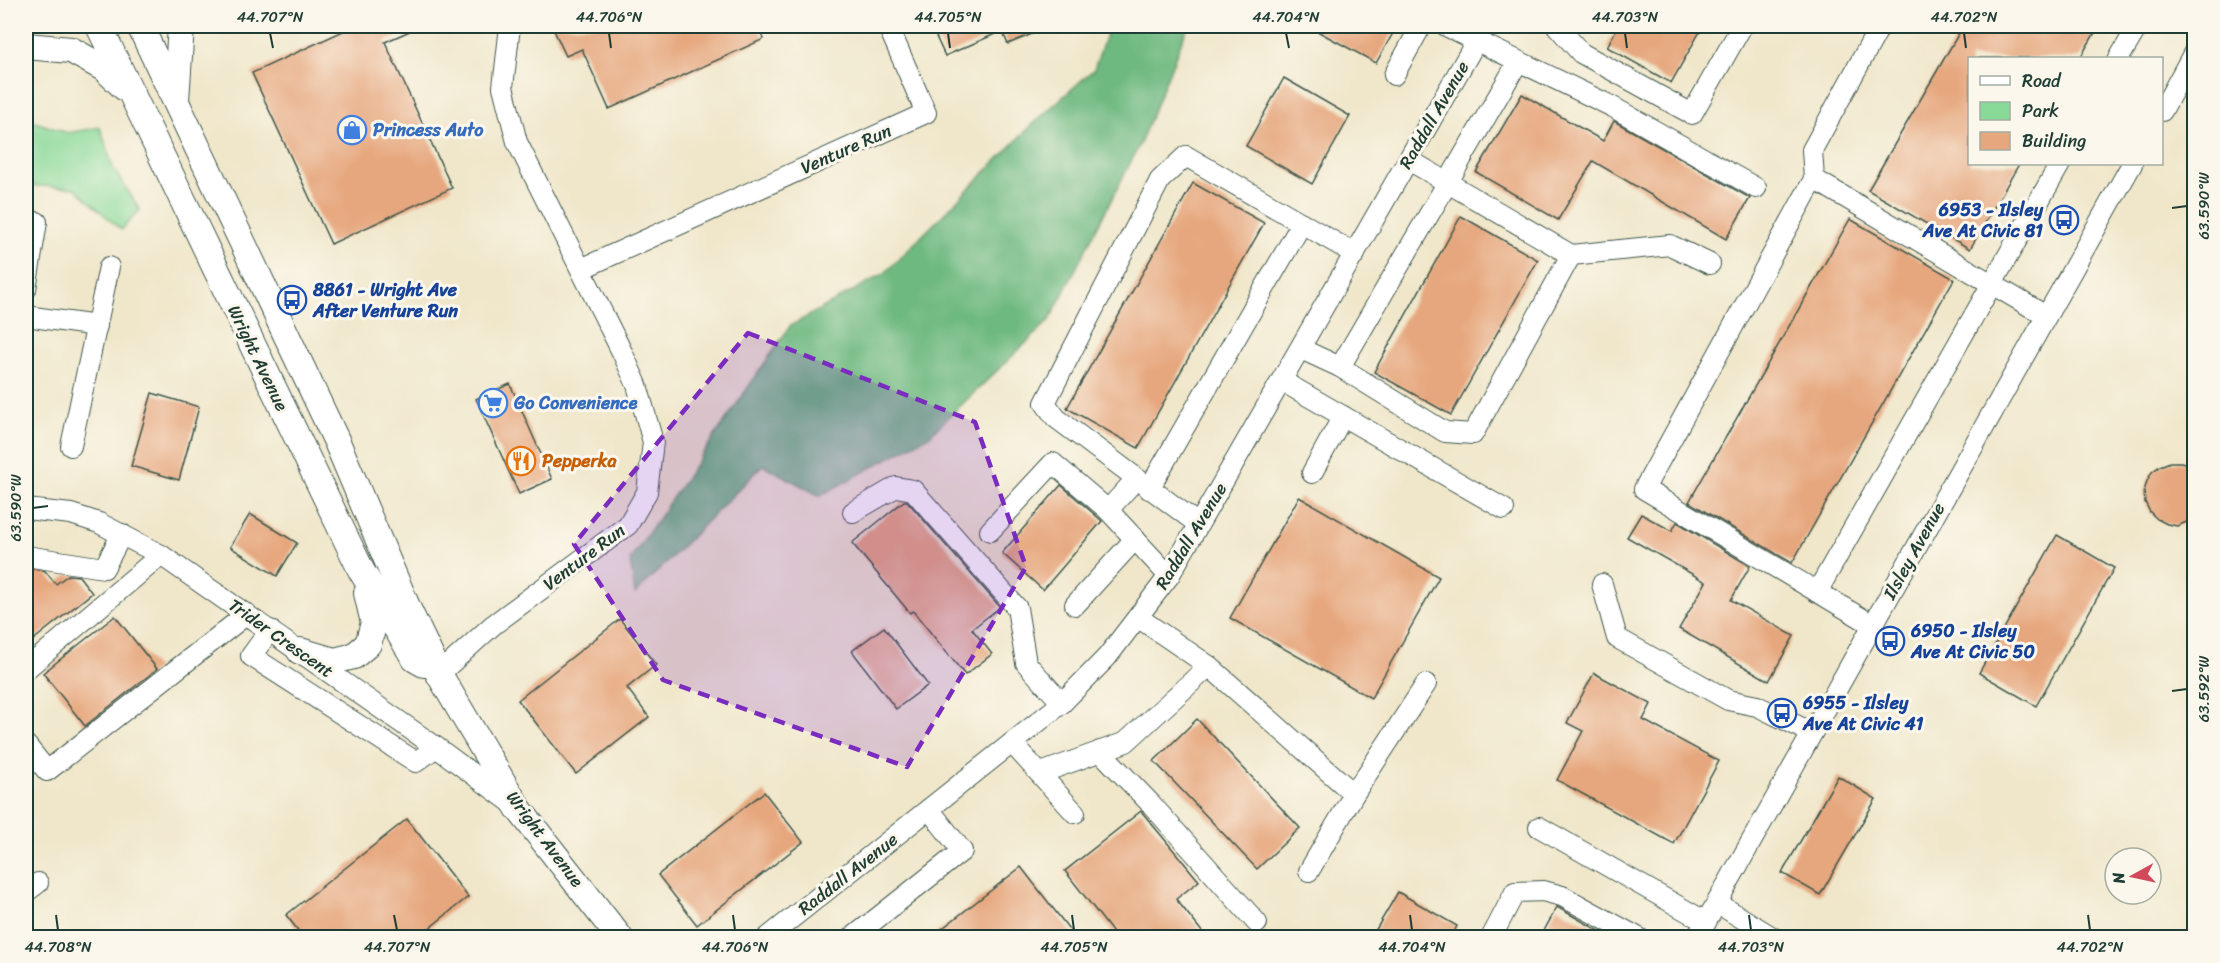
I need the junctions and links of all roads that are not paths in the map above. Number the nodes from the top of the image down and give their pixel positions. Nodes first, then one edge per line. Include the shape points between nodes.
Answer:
1 (99, 26) edge
2 (140, 26) edge
3 (182, 26) edge
4 (510, 26) edge
5 (888, 26) edge
6 (1421, 26) edge
7 (1446, 26) edge
8 (1557, 26) edge
9 (1742, 26) edge
10 (1880, 26) edge
11 (2138, 26) edge
12 (1480, 33) edge
13 (26, 46) edge
14 (2194, 52) edge
15 (2120, 57) edge
16 (1518, 62) junction
17 (1394, 75) dead end
18 (130, 92) junction
19 (176, 100) junction
20 (2163, 109) edge
21 (1409, 160) junction
22 (2059, 165) edge
23 (2131, 165) edge
24 (1814, 179) junction
25 (1448, 183) junction
26 (1756, 188) dead end
27 (37, 222) dead end
28 (1302, 223) junction
29 (1355, 254) junction
30 (1571, 255) junction
31 (1710, 264) dead end
32 (109, 267) dead end
33 (581, 269) junction
34 (1992, 283) junction
35 (26, 289) edge
36 (26, 316) edge
37 (2046, 316) junction
38 (97, 326) junction
39 (1301, 349) junction
40 (1340, 368) junction
41 (1282, 381) junction
42 (1343, 416) junction
43 (288, 421) junction
44 (338, 442) junction
45 (71, 446) dead end
46 (1312, 473) dead end
47 (1142, 484) junction
48 (26, 509) edge
49 (1504, 509) dead end
50 (1108, 510) junction
51 (853, 512) dead end
52 (1198, 524) junction
53 (990, 531) dead end
54 (122, 534) junction
55 (1135, 539) junction
56 (161, 555) junction
57 (26, 556) edge
58 (104, 568) junction
59 (361, 570) junction
60 (1169, 576) junction
61 (1602, 584) dead end
62 (1817, 592) junction
63 (111, 597) junction
64 (1075, 605) dead end
65 (247, 614) junction
66 (1139, 618) junction
67 (1873, 625) junction
68 (270, 630) junction
69 (300, 651) junction
70 (1209, 666) junction
71 (26, 669) edge
72 (439, 674) junction
73 (1426, 684) dead end
74 (1062, 703) junction
75 (1812, 733) junction
76 (1012, 743) junction
77 (26, 746) edge
78 (436, 747) junction
79 (1100, 751) junction
80 (1041, 773) junction
81 (1354, 794) junction
82 (518, 808) junction
83 (929, 809) junction
84 (1075, 813) dead end
85 (1539, 827) dead end
86 (1309, 871) dead end
87 (1717, 903) junction
88 (1257, 923) dead end
89 (1702, 930) edge
90 (620, 938) edge
91 (767, 938) edge
92 (852, 938) edge
93 (1491, 938) edge
94 (1639, 938) edge
95 (1774, 938) edge

1 - 18 main road, Wright Avenue
2 - 19 main road, Wright Avenue
3 - 19 main road
4 - 33 street, Venture Run via 503,87 517,142
5 - 33 street, Venture Run via 926,113
6 - 17 street
7 - 12 street
8 - 9 street via 1581,53 1692,114
10 - 24 street via 1812,150
11 - 15 street
12 - 16 street
12 - 21 street, Raddall Avenue
13 - 18 main road via 71,50 105,69
14 - 20 street
16 - 25 street
16 - 26 street via 1611,106
18 - 43 main road, Wright Avenue
19 - 44 main road, Wright Avenue
21 - 25 street
21 - 29 street, Raddall Avenue
22 - 34 street
23 - 37 street, Ilsley Avenue
24 - 34 street
24 - 62 street via 1644,489
25 - 30 street
25 - 40 street
27 - 35 street
28 - 29 street
28 - 47 street
28 - 47 street via 1186,156 1160,180 1046,403 1056,418
29 - 39 street, Raddall Avenue
30 - 31 street via 1670,245
30 - 40 street via 1473,434 1445,432
32 - 38 street
33 - 72 street, Venture Run via 637,385 653,442 646,492 627,525 493,625
34 - 37 street
34 - 62 street
36 - 38 street
37 - 67 street, Ilsley Avenue
38 - 45 street
39 - 40 street
39 - 41 street, Raddall Avenue
41 - 42 street
41 - 52 street, Raddall Avenue
42 - 46 street
42 - 49 street
43 - 44 main road via 317,441
43 - 59 main road, Wright Avenue
44 - 72 main road, Wright Avenue
47 - 50 street
47 - 52 street
48 - 54 street, Trider Crescent via 71,513
50 - 53 street via 1053,463
50 - 55 street
51 - 74 street via 896,487 913,490 1017,608 1026,663
52 - 60 street, Raddall Avenue
54 - 56 street, Trider Crescent
54 - 58 street
55 - 60 street
55 - 64 street
56 - 63 street
56 - 65 street, Trider Crescent
57 - 58 street
58 - 63 street
59 - 69 main road via 374,624 368,644 354,656 334,661
59 - 72 main road, Wright Avenue via 415,659
60 - 66 street, Raddall Avenue
61 - 75 street via 1617,638 1728,700 1757,706
62 - 67 street
63 - 71 street
65 - 68 street, Trider Crescent
65 - 77 street via 47,771
66 - 70 street
66 - 74 street, Raddall Avenue
67 - 75 street, Ilsley Avenue
68 - 69 street, Trider Crescent
68 - 78 street via 251,656 416,762
69 - 78 street, Trider Crescent
70 - 79 street via 1126,742
70 - 81 street
72 - 82 main road, Wright Avenue
73 - 81 street
74 - 76 street, Raddall Avenue
75 - 87 street, Ilsley Avenue
76 - 80 street
76 - 83 street, Raddall Avenue
78 - 82 street, Trider Crescent
79 - 80 street
79 - 88 street
80 - 84 street
81 - 86 street
82 - 90 main road, Wright Avenue
83 - 91 street, Raddall Avenue
83 - 92 street via 962,850
85 - 89 street
87 - 89 street, Ilsley Avenue
87 - 95 street
93 - 94 street via 1515,892 1543,891 1562,896

